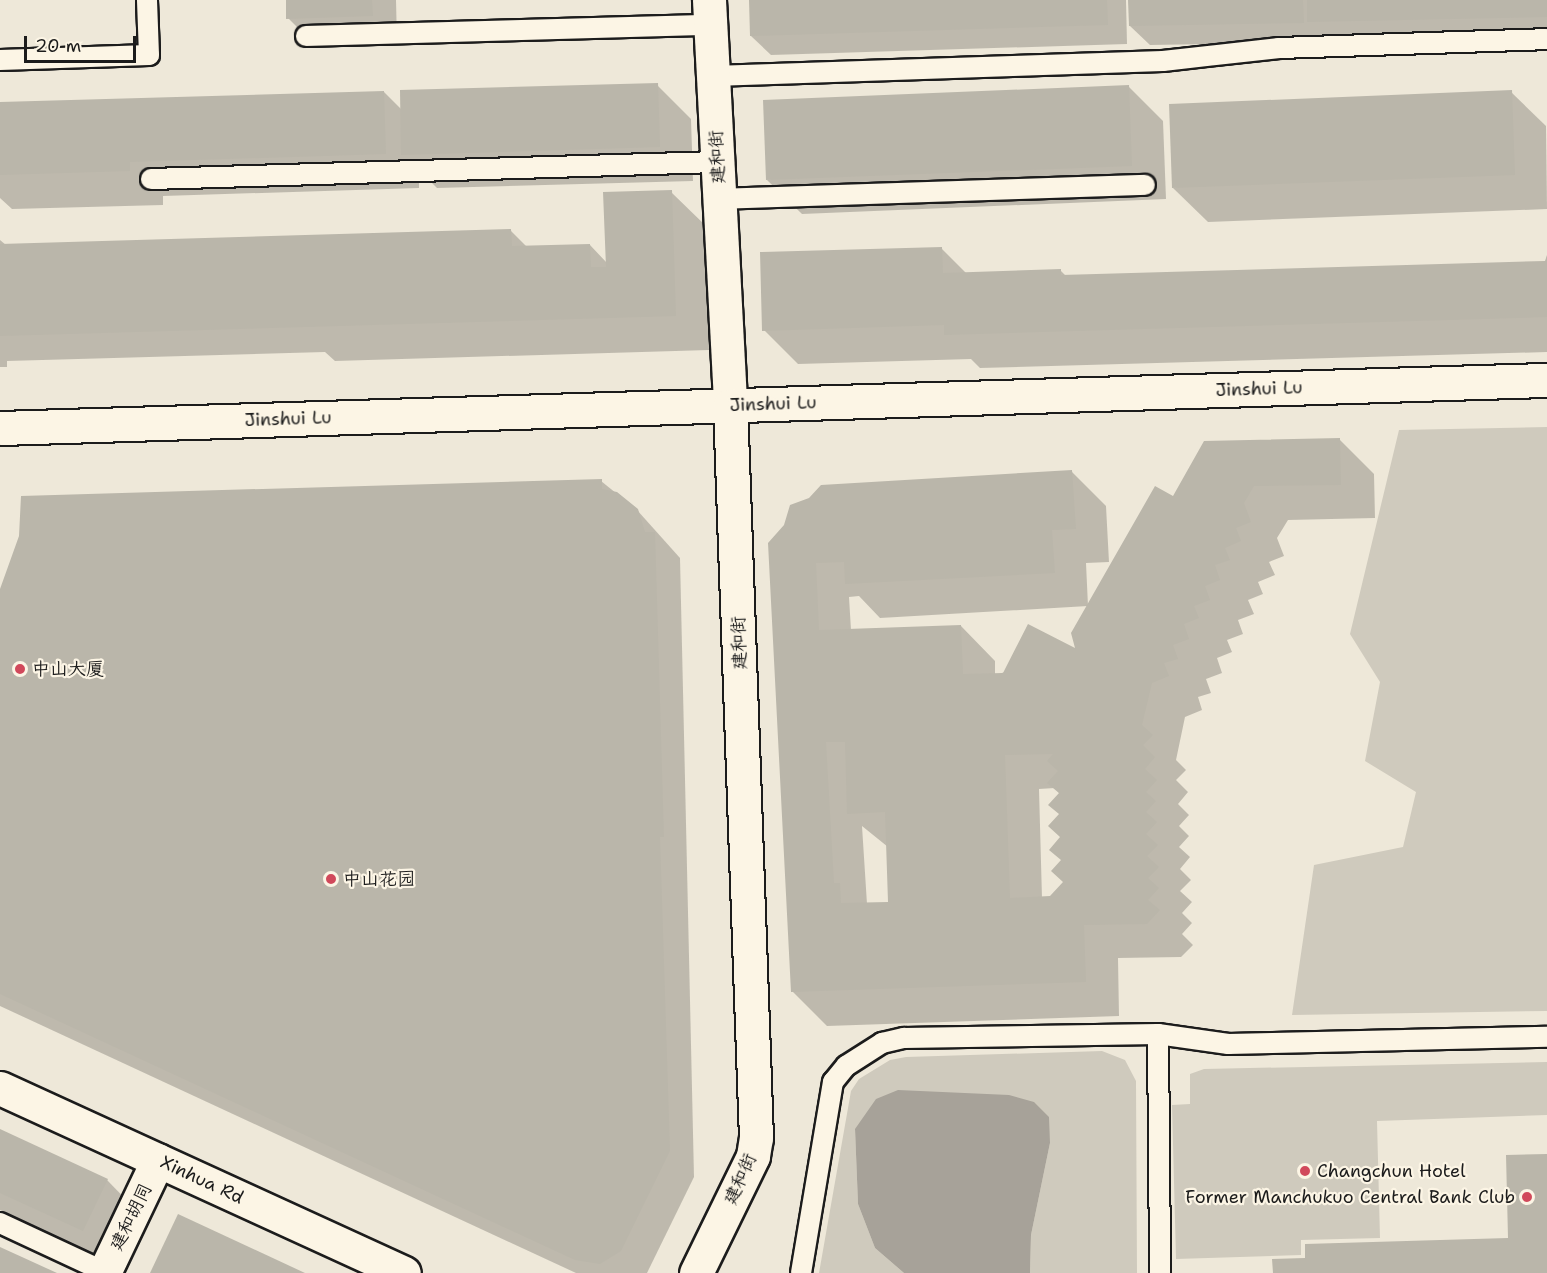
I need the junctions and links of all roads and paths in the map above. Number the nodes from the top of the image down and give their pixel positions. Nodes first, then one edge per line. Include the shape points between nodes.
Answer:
1 (147, 0) edge
2 (709, 12) edge
3 (306, 36) dead end
4 (1547, 39) edge
5 (0, 60) edge
6 (712, 76) junction
7 (717, 162) junction
8 (151, 179) dead end
9 (1145, 186) dead end
10 (719, 199) junction
11 (1547, 380) edge
12 (730, 405) junction
13 (0, 428) edge
14 (1158, 1034) junction
15 (1547, 1036) edge
16 (0, 1088) edge
17 (158, 1160) junction
18 (0, 1223) edge
19 (104, 1272) edge
20 (404, 1273) edge
21 (696, 1273) edge
22 (801, 1273) edge
23 (1160, 1273) edge

1 - 5 lane via 149,55
2 - 3 lane
2 - 6 street, 建和街
4 - 6 lane via 1279,48 1163,61
6 - 7 street, 建和街
7 - 8 lane
7 - 10 street, 建和街
9 - 10 lane
10 - 12 street, 建和街
11 - 12 street, Jinshui Lu
12 - 13 street, Jinshui Lu
12 - 21 street, 建和街 via 756,1138 753,1156
14 - 15 lane via 1228,1044
14 - 22 lane via 904,1038 882,1043 846,1066 833,1082
14 - 23 lane
16 - 17 street, Xinhua Rd
17 - 19 street, 建和胡同
17 - 20 street, Xinhua Rd
18 - 19 lane

